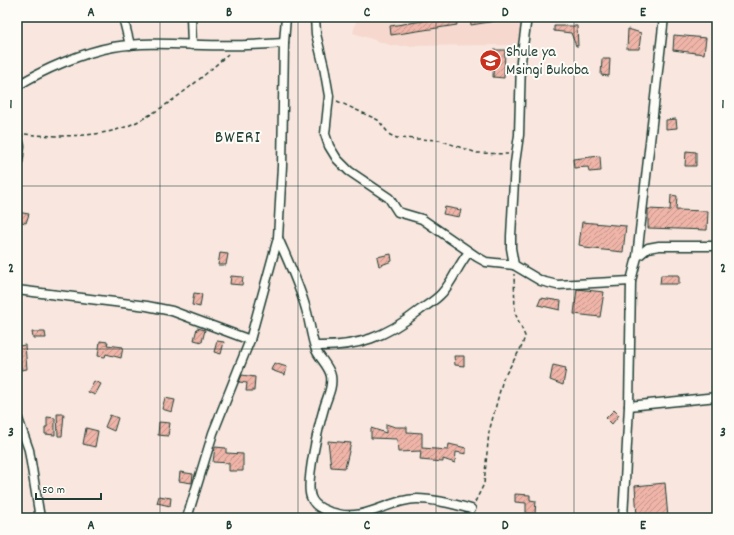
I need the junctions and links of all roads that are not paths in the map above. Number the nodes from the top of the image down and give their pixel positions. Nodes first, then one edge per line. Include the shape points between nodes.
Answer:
1 (123, 17) edge
2 (191, 17) edge
3 (286, 17) edge
4 (316, 17) edge
5 (527, 17) edge
6 (664, 17) edge
7 (284, 43) junction
8 (130, 45) junction
9 (192, 45) junction
10 (17, 86) edge
11 (21, 134) edge
12 (17, 171) edge
13 (278, 238) junction
14 (717, 246) edge
15 (469, 252) junction
16 (637, 256) junction
17 (514, 265) junction
18 (631, 281) junction
19 (17, 290) edge
20 (250, 340) junction
21 (315, 346) junction
22 (717, 396) edge
23 (629, 406) junction
24 (17, 416) edge
25 (471, 509) road end
26 (40, 518) edge
27 (187, 518) edge
28 (623, 518) edge

1 - 8 street
2 - 9 street
3 - 7 street
4 - 15 street via 316,34 329,96 325,134 337,159 349,171 389,198 398,212 422,219
5 - 17 street via 521,61 520,135 516,154 511,248
6 - 16 street
7 - 9 street
7 - 13 street
8 - 9 street
8 - 10 street via 104,48 56,66
11 - 12 street
13 - 20 street
13 - 21 street via 300,289
14 - 16 street via 658,246 648,248
15 - 17 street via 486,262
15 - 21 street via 441,294 390,331 356,344
16 - 18 street
17 - 18 street via 541,281 557,286
18 - 23 street
19 - 20 street via 172,311
20 - 27 street via 213,433
21 - 25 street via 329,371 332,385 320,427 310,480 309,491 316,505 349,516 417,499 440,501
22 - 23 street
23 - 28 street
24 - 26 street via 29,450

